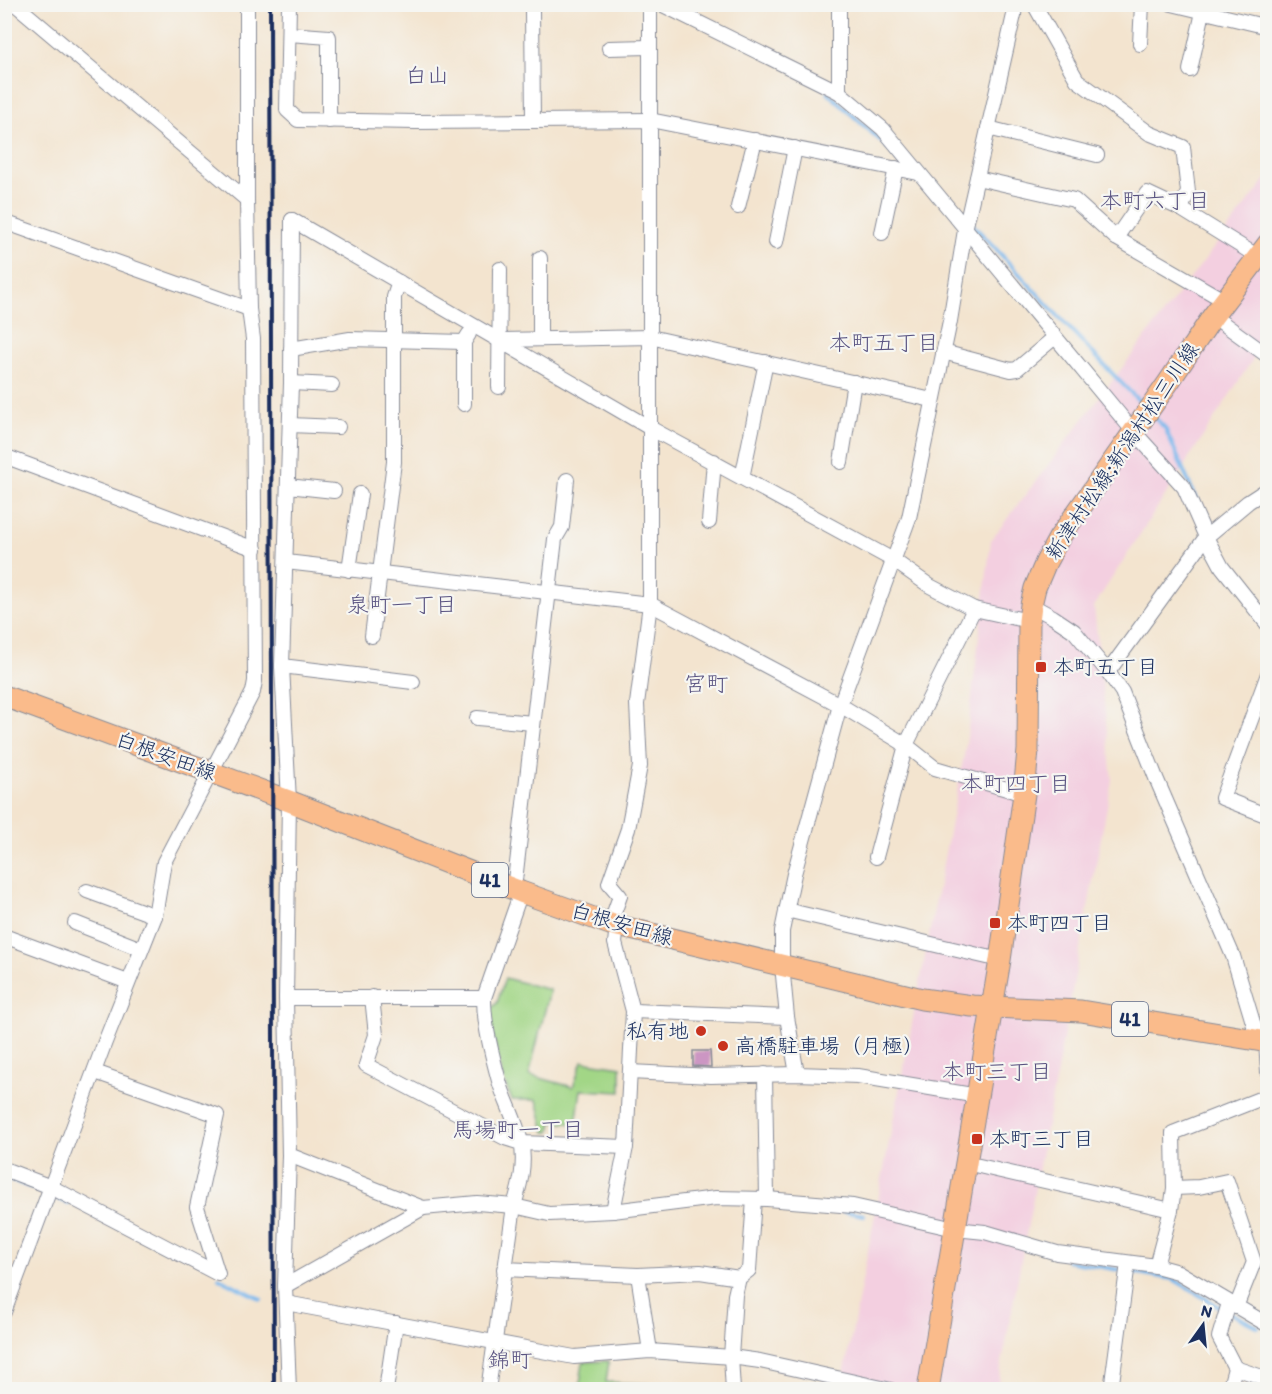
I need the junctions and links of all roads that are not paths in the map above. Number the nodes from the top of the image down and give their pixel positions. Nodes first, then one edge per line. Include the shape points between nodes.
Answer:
1 (15, 4) edge
2 (247, 4) edge
3 (289, 4) edge
4 (650, 4) edge
5 (661, 4) edge
6 (839, 4) edge
7 (1015, 4) edge
8 (1034, 4) edge
9 (1142, 4) edge
10 (1172, 4) edge
11 (1242, 4) edge
12 (532, 8) dead end
13 (1203, 12) junction
14 (1238, 19) junction
15 (1268, 27) edge
16 (289, 34) junction
17 (1140, 44) dead end
18 (650, 47) junction
19 (609, 48) dead end
20 (1190, 70) dead end
21 (839, 92) junction
22 (650, 120) junction
23 (329, 121) junction
24 (533, 121) junction
25 (988, 128) junction
26 (755, 140) junction
27 (795, 148) junction
28 (1097, 155) dead end
29 (896, 168) junction
30 (918, 173) junction
31 (977, 178) junction
32 (247, 200) junction
33 (738, 207) dead end
34 (1181, 209) junction
35 (4, 222) edge
36 (965, 230) junction
37 (882, 233) dead end
38 (1116, 238) junction
39 (776, 242) dead end
40 (1265, 248) edge
41 (540, 258) dead end
42 (500, 269) dead end
43 (399, 282) junction
44 (1219, 308) junction
45 (249, 309) junction
46 (474, 324) junction
47 (650, 337) junction
48 (1055, 338) junction
49 (540, 339) junction
50 (500, 340) junction
51 (394, 342) junction
52 (464, 342) junction
53 (291, 349) junction
54 (943, 352) junction
55 (1268, 356) edge
56 (766, 362) junction
57 (854, 382) junction
58 (291, 383) junction
59 (332, 385) dead end
60 (499, 387) dead end
61 (932, 400) junction
62 (465, 404) dead end
63 (290, 425) junction
64 (338, 426) dead end
65 (650, 428) junction
66 (1134, 432) junction
67 (4, 456) edge
68 (714, 461) junction
69 (841, 462) dead end
70 (742, 478) junction
71 (567, 480) dead end
72 (288, 486) junction
73 (1268, 489) edge
74 (334, 491) dead end
75 (360, 494) dead end
76 (709, 522) dead end
77 (1206, 537) junction
78 (255, 549) junction
79 (893, 560) junction
80 (286, 562) junction
81 (348, 570) junction
82 (380, 573) junction
83 (550, 593) junction
84 (650, 604) junction
85 (974, 609) junction
86 (1030, 613) junction
87 (1268, 625) edge
88 (372, 636) dead end
89 (282, 666) junction
90 (1108, 672) junction
91 (1268, 674) edge
92 (413, 682) dead end
93 (4, 696) edge
94 (840, 705) junction
95 (477, 718) dead end
96 (533, 723) junction
97 (906, 745) junction
98 (210, 773) junction
99 (1024, 794) junction
100 (289, 801) junction
101 (1268, 816) edge
102 (876, 856) dead end
103 (87, 891) dead end
104 (517, 891) junction
105 (786, 910) junction
106 (155, 916) junction
107 (75, 923) dead end
108 (613, 925) junction
109 (4, 936) edge
110 (141, 949) junction
111 (1000, 960) junction
112 (782, 965) junction
113 (128, 982) junction
114 (372, 997) junction
115 (286, 998) junction
116 (484, 998) junction
117 (992, 1007) junction
118 (633, 1011) junction
119 (787, 1017) junction
120 (1264, 1041) edge
121 (95, 1072) junction
122 (630, 1072) junction
123 (1268, 1073) edge
124 (765, 1074) junction
125 (797, 1074) junction
126 (978, 1096) junction
127 (1267, 1096) edge
128 (521, 1143) junction
129 (626, 1147) junction
130 (288, 1155) junction
131 (966, 1163) junction
132 (4, 1169) edge
133 (51, 1187) junction
134 (1174, 1188) junction
135 (760, 1199) junction
136 (514, 1206) junction
137 (423, 1208) junction
138 (1171, 1209) junction
139 (613, 1211) junction
140 (955, 1229) junction
141 (1128, 1263) junction
142 (1156, 1266) junction
143 (504, 1269) junction
144 (638, 1275) junction
145 (739, 1278) junction
146 (285, 1286) junction
147 (286, 1303) junction
148 (1232, 1305) junction
149 (4, 1312) edge
150 (396, 1323) junction
151 (1268, 1325) edge
152 (496, 1342) junction
153 (650, 1351) junction
154 (730, 1357) junction
155 (1234, 1368) junction
156 (1268, 1379) edge
157 (289, 1389) edge
158 (386, 1389) edge
159 (488, 1389) edge
160 (733, 1389) edge
161 (891, 1389) edge
162 (928, 1389) edge
163 (1111, 1389) edge
164 (1229, 1389) edge

1 - 32 street
2 - 32 street
3 - 16 street
4 - 18 street
5 - 21 street
6 - 21 street
7 - 25 street
8 - 34 street via 1077,80 1149,133 1183,147 1188,192
9 - 17 street
10 - 13 street
11 - 14 street
12 - 24 street
13 - 14 street
13 - 20 street
14 - 15 street
16 - 23 street via 288,110 298,120
16 - 23 street via 328,37
18 - 19 street
18 - 22 street
21 - 30 street via 883,129
22 - 24 street
22 - 26 street
22 - 47 street
23 - 24 street
25 - 28 street
25 - 31 street
26 - 27 street
26 - 33 street
27 - 29 street
27 - 39 street
29 - 30 street
29 - 37 street
30 - 36 street
31 - 36 street
31 - 38 street via 1074,200
32 - 45 street
34 - 38 street via 1147,194
34 - 40 street
35 - 45 street
36 - 48 street
36 - 54 street
38 - 44 street
40 - 44 main road, 新津村松線;新潟村松三川線
41 - 49 street
42 - 50 street
43 - 46 street
43 - 51 street via 394,297
43 - 53 street via 292,220
44 - 55 street
44 - 66 main road, 新津村松線;新潟村松三川線
45 - 78 street via 253,339
46 - 50 street
46 - 52 street
47 - 49 street
47 - 56 street
47 - 65 street
48 - 54 street via 1011,370
48 - 66 street
49 - 50 street
50 - 60 street
50 - 65 street
51 - 52 street
51 - 53 street via 350,339
51 - 82 street via 394,462
52 - 62 street
53 - 58 street
54 - 61 street
56 - 57 street
56 - 70 street
57 - 61 street
57 - 69 street
58 - 59 street
58 - 63 street
61 - 79 street via 909,518
63 - 64 street
63 - 72 street
65 - 68 street
65 - 84 street
66 - 77 street via 1184,487
66 - 86 main road, 新津村松線;新潟村松三川線 via 1059,538 1035,588
67 - 78 street
68 - 70 street
68 - 76 street
70 - 79 street
71 - 83 street via 562,527 555,539
72 - 74 street
72 - 80 street
73 - 77 street
75 - 81 street
77 - 87 street via 1222,567
77 - 90 street
78 - 98 street via 253,692
79 - 85 street via 930,586
79 - 94 street
80 - 81 street
80 - 89 street
81 - 82 street
82 - 83 street
82 - 88 street
83 - 84 street
83 - 96 street
84 - 94 street
84 - 108 street via 638,704 640,766 628,829 609,883 620,896
85 - 86 street
85 - 97 street
86 - 90 street via 1053,617 1074,631
86 - 99 main road, 新津村松線;新潟村松三川線 via 1030,714
89 - 92 street
89 - 100 street
90 - 120 street via 1122,692 1233,956
91 - 101 street via 1222,798
93 - 98 main road, 白根安田線 / 41
94 - 97 street
94 - 105 street
95 - 96 street
96 - 104 street
97 - 99 street via 936,768
97 - 102 street
98 - 100 main road, 白根安田線 / 41
98 - 106 street via 164,862
99 - 111 main road, 新津村松線;新潟村松三川線
100 - 104 main road, 白根安田線 / 41
100 - 115 street
103 - 106 street
104 - 108 main road, 白根安田線 / 41
104 - 116 street
105 - 111 street
105 - 112 street
106 - 110 street
107 - 110 street
108 - 112 main road, 白根安田線 / 41
108 - 118 street
109 - 113 street
110 - 113 street
111 - 117 main road, 新津村松線;新潟村松三川線
112 - 117 main road, 白根安田線 / 41 via 922,999
112 - 119 street
113 - 121 street
114 - 115 street
114 - 116 street
114 - 128 street via 376,1035 366,1065 496,1134
115 - 130 street
116 - 128 street via 500,1082
117 - 120 main road, 白根安田線 / 41 via 1081,1011
117 - 126 main road, 新津村松線;新潟村松三川線
118 - 119 street
118 - 122 street
119 - 125 street
120 - 123 street
121 - 133 street
121 - 133 street via 217,1115 198,1207 218,1274
122 - 124 street
122 - 129 street
123 - 127 street
124 - 125 street
124 - 135 street
125 - 126 street via 858,1076
126 - 131 main road, 新津村松線;新潟村松三川線
127 - 134 street via 1173,1133
128 - 129 street
128 - 136 street via 522,1181
129 - 139 street
130 - 137 street
130 - 146 street
131 - 138 street
131 - 140 main road, 新津村松線;新潟村松三川線
132 - 133 street
133 - 149 street
134 - 138 street
134 - 148 street via 1227,1181 1254,1262
135 - 139 street via 716,1198
135 - 140 street via 853,1206
135 - 145 street via 749,1270
136 - 137 street via 477,1203
136 - 139 street via 549,1214
136 - 143 street
137 - 146 street
138 - 142 street
140 - 141 street via 985,1232 1057,1253
140 - 162 main road, 新津村松線;新潟村松三川線
141 - 142 street
141 - 163 street
142 - 148 street via 1178,1272
143 - 144 street
143 - 152 street
144 - 145 street via 700,1272
144 - 153 street
145 - 154 street
146 - 147 street
147 - 150 street
147 - 157 street
148 - 151 street
148 - 155 street via 1220,1337
150 - 152 street
150 - 158 street
152 - 153 street via 574,1357
152 - 159 street
153 - 154 street
154 - 160 street
154 - 161 street
155 - 156 street
155 - 164 street

